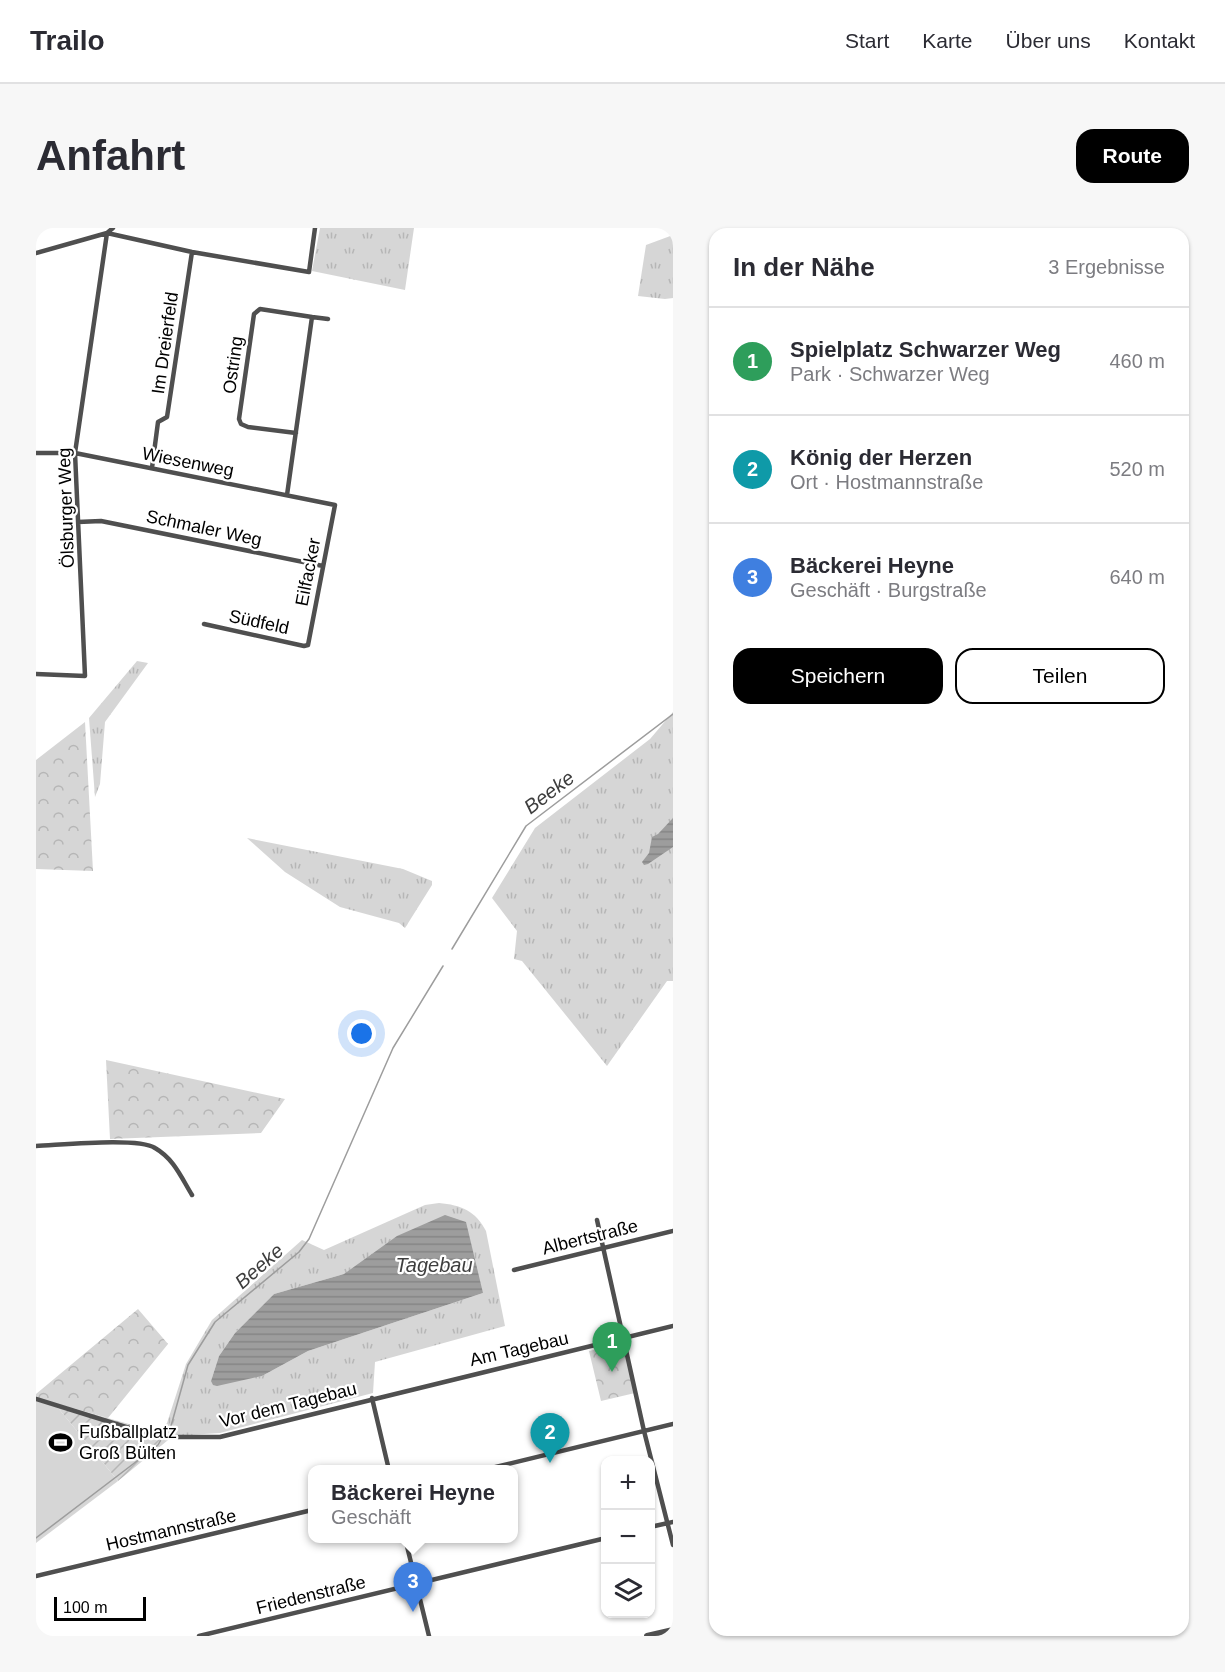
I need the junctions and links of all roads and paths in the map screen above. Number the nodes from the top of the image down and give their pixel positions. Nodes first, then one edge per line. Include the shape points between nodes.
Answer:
1 (113, 228) edge
2 (315, 228) edge
3 (107, 233) junction
4 (192, 252) junction
5 (36, 253) edge
6 (312, 317) junction
7 (328, 319) dead end
8 (296, 433) junction
9 (36, 453) edge
10 (75, 453) junction
11 (152, 468) junction
12 (287, 495) junction
13 (335, 505) joint
14 (78, 522) junction
15 (323, 566) junction
16 (204, 624) dead end
17 (308, 645) joint
18 (36, 674) edge
19 (36, 1146) edge
20 (192, 1195) dead end
21 (597, 1220) dead end
22 (673, 1231) edge
23 (602, 1248) junction
24 (514, 1270) dead end
25 (673, 1326) edge
26 (625, 1338) junction
27 (372, 1398) junction
28 (36, 1399) edge
29 (673, 1424) edge
30 (644, 1431) junction
31 (388, 1465) edge
32 (504, 1465) edge
33 (308, 1511) edge
34 (670, 1522) edge
35 (655, 1526) edge
36 (601, 1539) edge
37 (406, 1543) edge
38 (673, 1545) edge
39 (36, 1576) edge
40 (416, 1583) junction
41 (673, 1630) edge
42 (199, 1636) edge
43 (429, 1636) edge
44 (647, 1636) edge

1 - 3 street
2 - 4 street via 309,272
3 - 4 street
3 - 5 street
3 - 10 street, Ölsburger Weg
4 - 11 street, Im Dreierfeld via 167,417 158,422
6 - 7 street, Ostring
6 - 8 street
6 - 8 street, Ostring via 256,311 238,419 248,427
8 - 12 street
9 - 10 street, Wiesenweg
10 - 11 street, Wiesenweg
10 - 14 street, Ölsburger Weg
11 - 12 street, Wiesenweg
12 - 13 street, Wiesenweg
13 - 15 street, Eilfacker
14 - 15 street, Schmaler Weg via 101,521
14 - 18 street, Ölsburger Weg via 85,676
15 - 17 street, Eilfacker
16 - 17 street, Südfeld
19 - 20 street via 132,1142 153,1146 175,1165
21 - 23 street
22 - 23 street, Albertstraße
23 - 24 street, Albertstraße
23 - 26 street
25 - 26 street, Am Tagebau
26 - 27 street, Am Tagebau
26 - 30 street
27 - 28 street, Vor dem Tagebau via 220,1437 168,1438
27 - 31 street
29 - 30 street
30 - 32 street
30 - 34 street
33 - 39 street, Hostmannstraße
34 - 35 street
34 - 38 street
36 - 40 street, Friedenstraße
37 - 40 street
40 - 42 street, Friedenstraße
40 - 43 street
41 - 44 street

